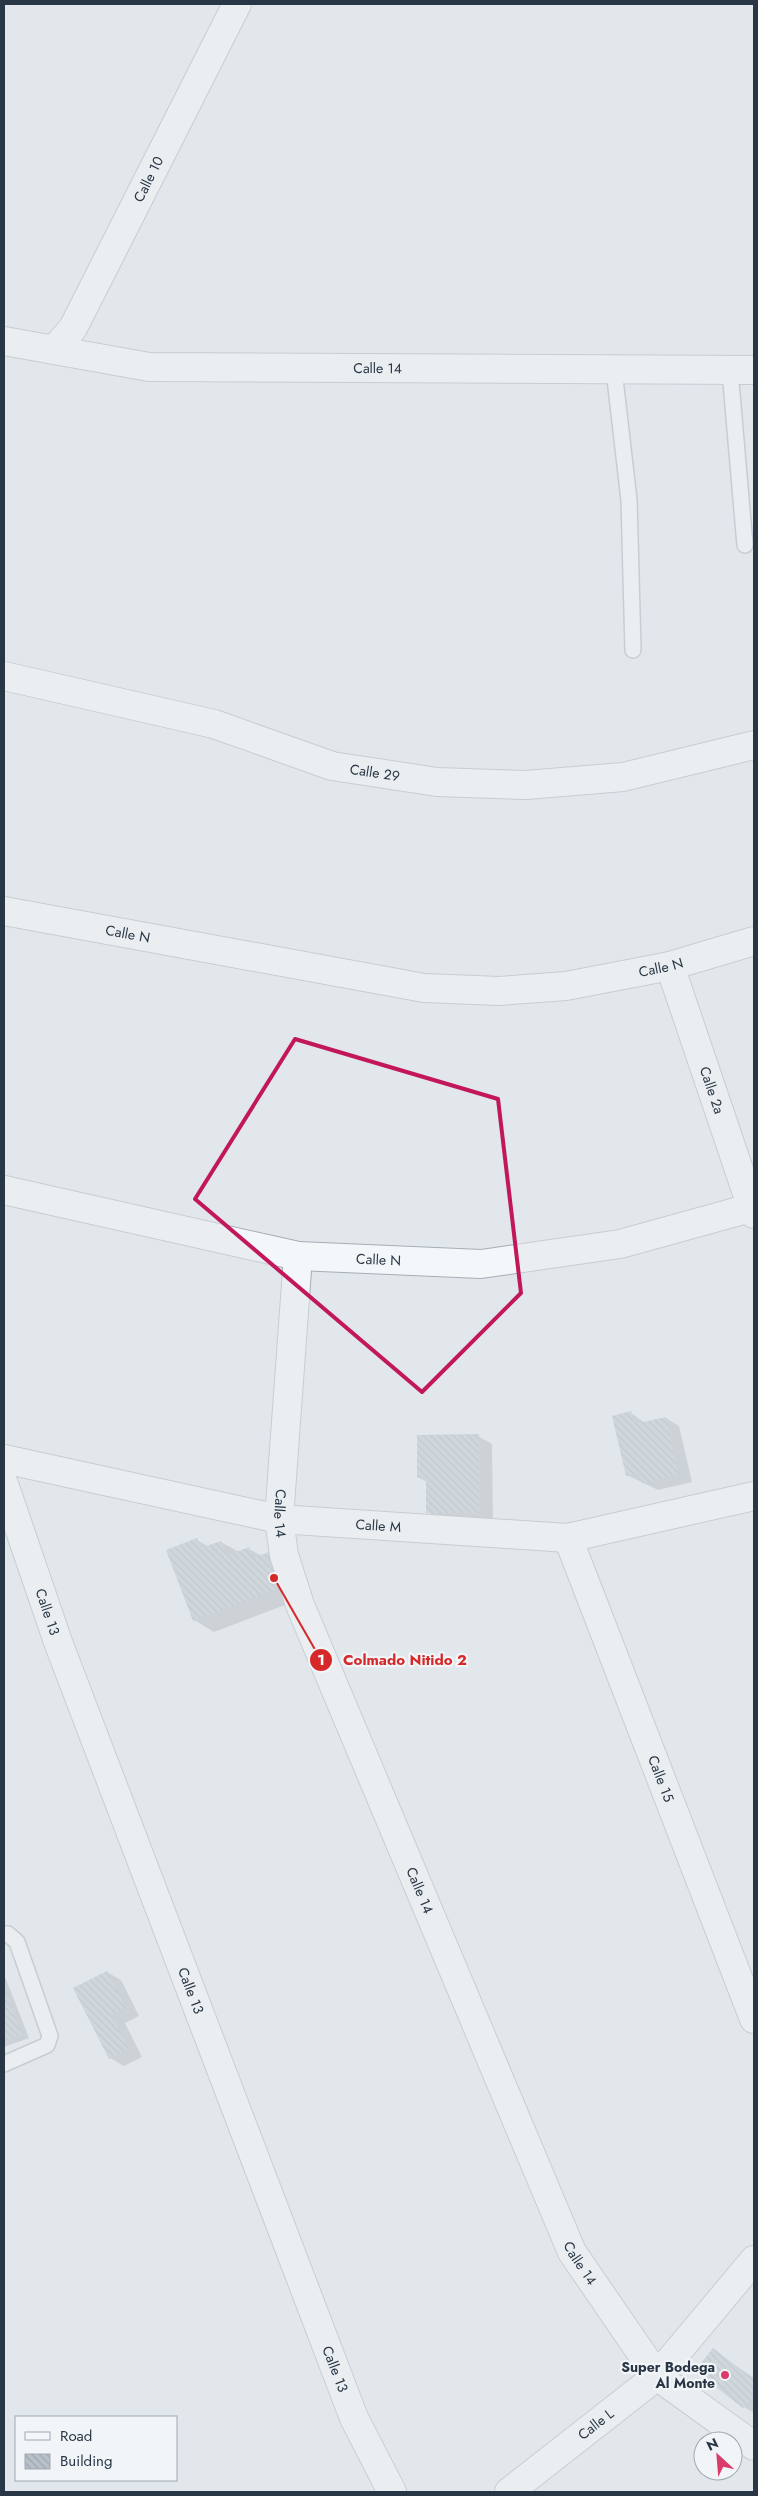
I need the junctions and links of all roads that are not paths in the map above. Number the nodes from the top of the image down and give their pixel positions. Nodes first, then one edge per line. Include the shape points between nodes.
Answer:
1 (237, 4) edge
2 (4, 341) edge
3 (54, 350) junction
4 (614, 370) junction
5 (742, 371) edge
6 (745, 545) dead end
7 (633, 650) dead end
8 (4, 676) edge
9 (754, 745) edge
10 (4, 911) edge
11 (754, 942) edge
12 (670, 966) junction
13 (4, 1190) edge
14 (754, 1210) edge
15 (298, 1256) junction
16 (4, 1459) edge
17 (4, 1484) edge
18 (754, 1496) edge
19 (279, 1519) junction
20 (568, 1538) junction
21 (4, 1934) edge
22 (754, 2019) edge
23 (4, 2064) edge
24 (754, 2260) edge
25 (657, 2376) junction
26 (754, 2446) edge
27 (392, 2492) edge
28 (509, 2492) edge

1 - 3 street, Calle 10 via 73,328
2 - 3 street, Calle 14
3 - 4 street, Calle 14 via 150,367
4 - 5 street, Calle 14
4 - 7 lane via 629,500
5 - 6 lane
8 - 9 street, Calle 29 via 214,724 332,766 437,782 526,785 623,778
10 - 12 street, Calle N via 424,988 499,991 566,986
11 - 12 street, Calle N
12 - 14 street, Calle 2a
13 - 15 street, Calle N
14 - 15 street, Calle N via 620,1244 481,1264
15 - 19 street, Calle 14
16 - 19 street, Calle M
17 - 27 street, Calle 13 via 58,1642 354,2418
18 - 20 street, Calle M
19 - 20 street, Calle M
19 - 25 street, Calle 14 via 284,1555 300,1605 572,2252
20 - 22 street, Calle 15
21 - 23 lane via 17,1942 50,2036 47,2045
24 - 25 street, Calle L
25 - 26 street, Calle 14
25 - 28 street, Calle L

